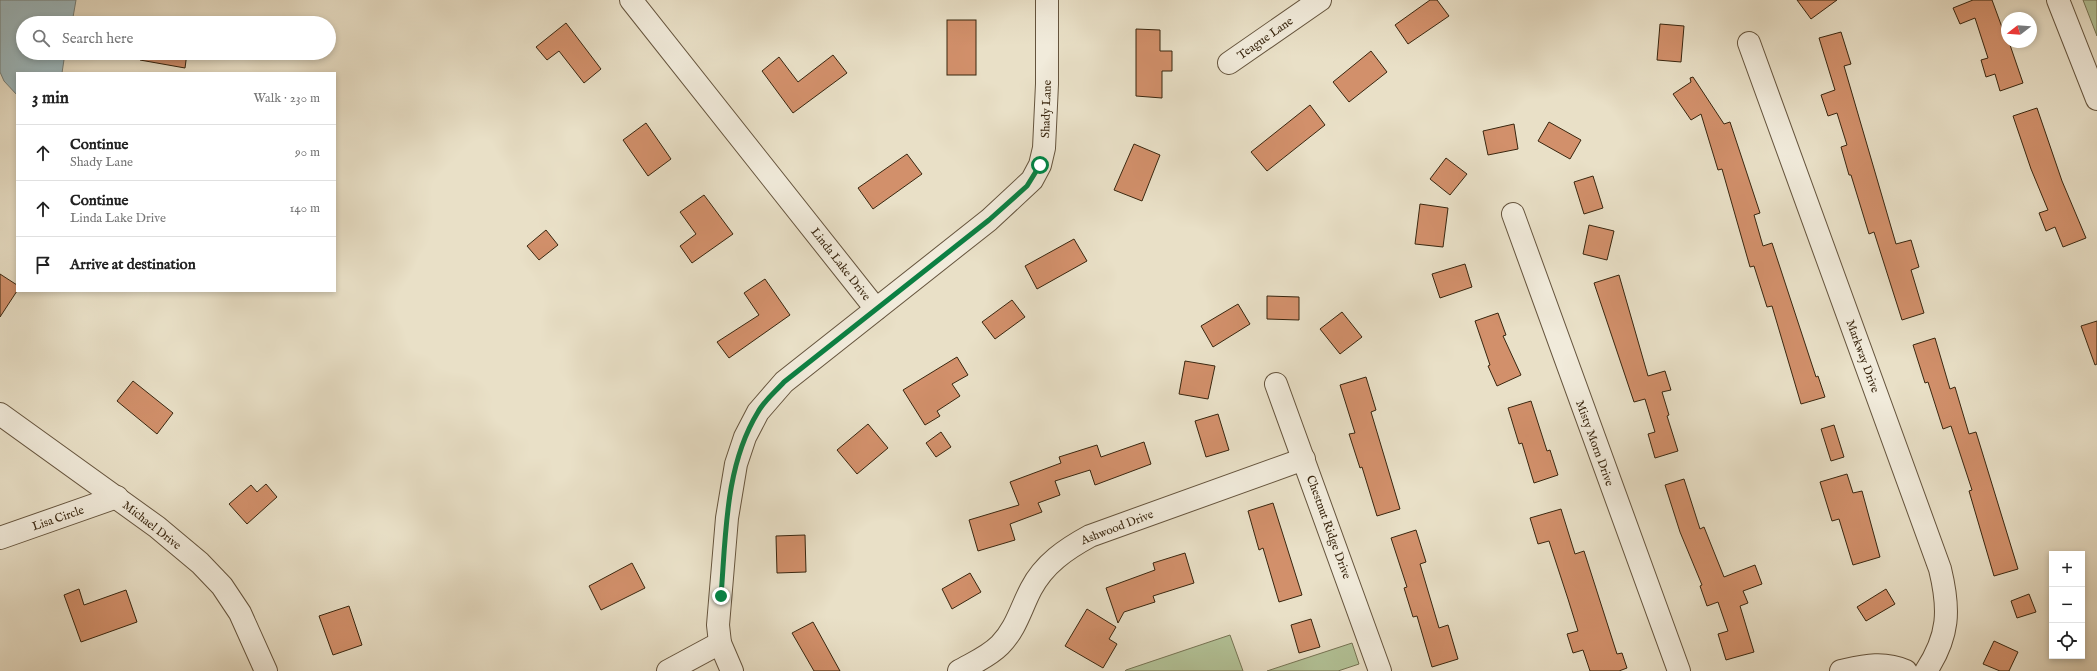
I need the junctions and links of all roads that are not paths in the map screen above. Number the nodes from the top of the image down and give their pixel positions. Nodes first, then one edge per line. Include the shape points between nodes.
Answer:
1 (631, 0) edge
2 (1047, 0) edge
3 (1320, 0) edge
4 (2058, 0) edge
5 (1750, 43) dead end
6 (1229, 63) dead end
7 (2097, 99) edge
8 (1513, 214) dead end
9 (876, 309) junction
10 (1276, 384) dead end
11 (0, 414) edge
12 (1304, 459) junction
13 (117, 497) junction
14 (0, 538) edge
15 (720, 643) junction
16 (266, 671) edge
17 (668, 671) edge
18 (732, 671) edge
19 (958, 671) edge
20 (1380, 671) edge
21 (1679, 671) edge
22 (1841, 671) edge
23 (1906, 671) edge
24 (1926, 671) edge

1 - 9 street, Linda Lake Drive
2 - 9 street, Shady Lane via 1044,148 1040,165 1032,180 989,220
3 - 6 street, Teague Lane
4 - 7 street
5 - 24 street, Markway Drive via 1940,569 1946,608 1945,630 1940,648
8 - 21 street, Misty Morn Drive
9 - 15 street, Linda Lake Drive via 784,382 763,404 745,437 736,464 727,518 718,625
10 - 12 street, Chestnut Ridge Drive
11 - 13 street, Michael Drive
12 - 19 street, Ashwood Drive via 1090,536 1069,547 1050,563 1035,582 1015,626 1002,644 980,661
12 - 20 street, Chestnut Ridge Drive
13 - 14 street, Lisa Circle
13 - 16 street, Michael Drive via 184,550 222,586 240,613
15 - 17 street
15 - 18 street, Linda Lake Drive
22 - 23 street via 1878,664

